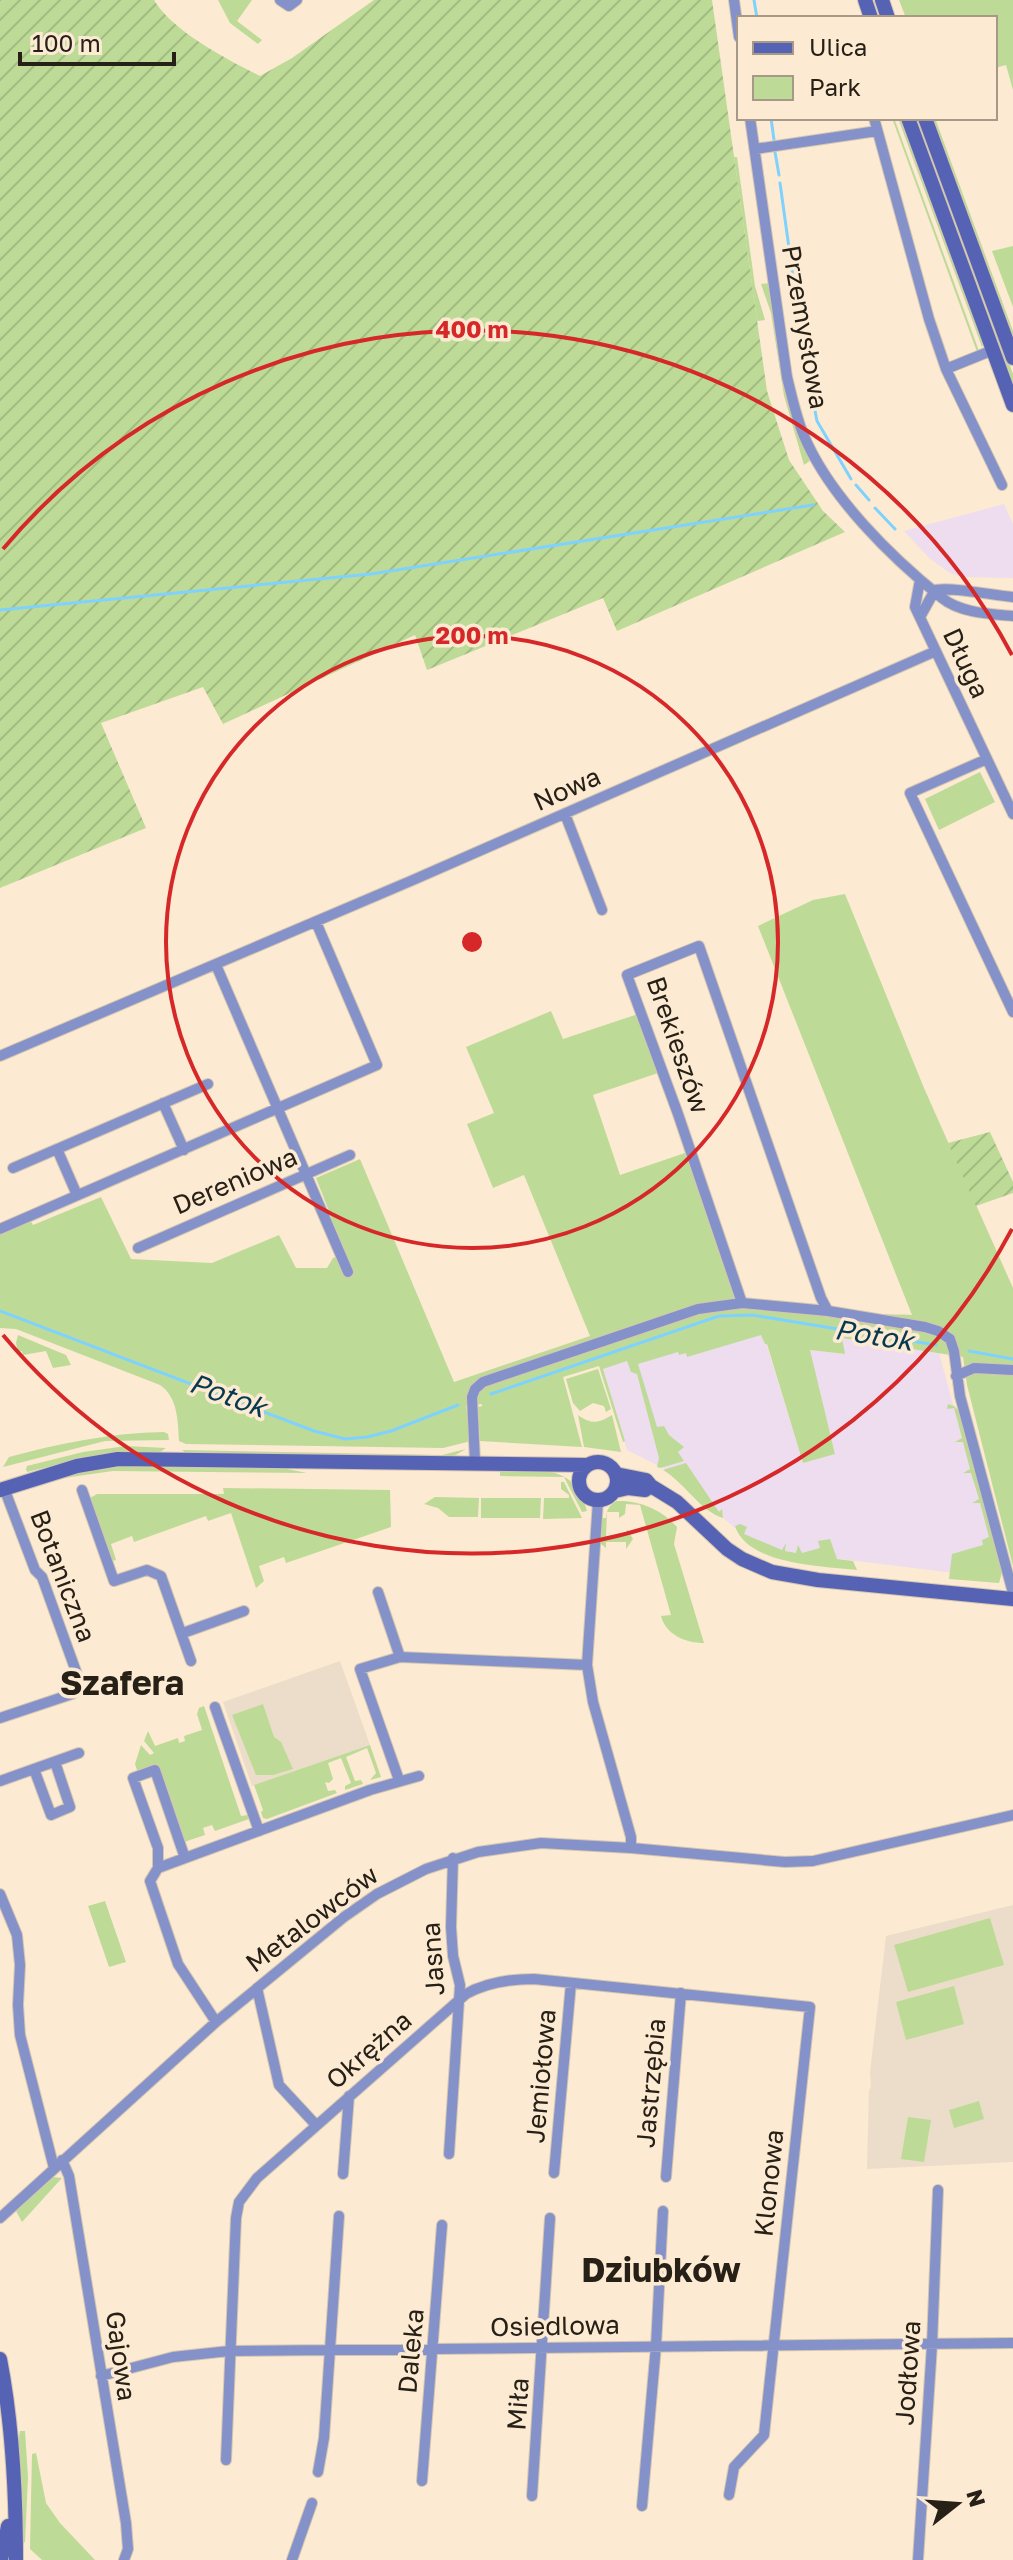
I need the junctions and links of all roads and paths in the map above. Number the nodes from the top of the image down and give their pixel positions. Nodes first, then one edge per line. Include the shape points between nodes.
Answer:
1 (280, 0) edge
2 (297, 0) edge
3 (734, 0) edge
4 (737, 22) edge
5 (750, 120) edge
6 (874, 120) edge
7 (909, 120) edge
8 (926, 120) edge
9 (877, 131) junction
10 (755, 149) junction
11 (993, 350) junction
12 (1013, 358) edge
13 (946, 369) junction
14 (1013, 405) edge
15 (1002, 485) dead end
16 (920, 580) junction
17 (935, 590) junction
18 (1013, 597) edge
19 (1013, 616) edge
20 (920, 617) junction
21 (936, 651) junction
22 (987, 759) junction
23 (565, 814) junction
24 (1013, 814) edge
25 (602, 910) dead end
26 (316, 922) junction
27 (216, 965) junction
28 (1013, 1012) edge
29 (0, 1056) edge
30 (208, 1084) dead end
31 (163, 1103) junction
32 (277, 1108) junction
33 (57, 1149) junction
34 (184, 1150) junction
35 (350, 1155) dead end
36 (13, 1168) dead end
37 (305, 1175) junction
38 (77, 1195) junction
39 (0, 1229) edge
40 (138, 1248) dead end
41 (348, 1272) dead end
42 (742, 1303) junction
43 (828, 1311) junction
44 (1013, 1370) edge
45 (956, 1373) junction
46 (475, 1462) junction
47 (551, 1465) junction
48 (587, 1465) junction
49 (616, 1474) junction
50 (579, 1480) junction
51 (651, 1486) junction
52 (2, 1489) edge
53 (82, 1490) dead end
54 (615, 1491) junction
55 (598, 1501) junction
56 (378, 1592) dead end
57 (1013, 1593) edge
58 (1013, 1599) edge
59 (244, 1611) dead end
60 (183, 1633) junction
61 (400, 1657) junction
62 (191, 1661) dead end
63 (587, 1665) junction
64 (215, 1707) dead end
65 (0, 1718) edge
66 (79, 1753) dead end
67 (55, 1762) junction
68 (34, 1769) junction
69 (419, 1776) dead end
70 (399, 1780) junction
71 (0, 1781) edge
72 (1013, 1815) edge
73 (259, 1831) junction
74 (631, 1848) junction
75 (185, 1858) junction
76 (453, 1858) junction
77 (158, 1868) junction
78 (0, 1894) edge
79 (571, 1983) junction
80 (257, 1988) junction
81 (681, 1993) junction
82 (459, 2000) junction
83 (810, 2007) joint
84 (216, 2022) junction
85 (349, 2096) junction
86 (316, 2125) junction
87 (449, 2154) dead end
88 (58, 2164) junction
89 (554, 2173) dead end
90 (343, 2174) dead end
91 (666, 2177) dead end
92 (938, 2190) dead end
93 (663, 2211) dead end
94 (339, 2216) dead end
95 (0, 2218) edge
96 (550, 2218) dead end
97 (442, 2225) dead end
98 (1013, 2343) edge
99 (932, 2345) junction
100 (656, 2346) junction
101 (774, 2346) junction
102 (433, 2349) junction
103 (544, 2349) junction
104 (330, 2350) junction
105 (229, 2351) junction
106 (0, 2359) edge
107 (101, 2376) junction
108 (226, 2460) dead end
109 (318, 2472) dead end
110 (422, 2481) dead end
111 (14, 2494) junction
112 (729, 2495) dead end
113 (532, 2496) dead end
114 (312, 2503) dead end
115 (642, 2506) dead end
116 (1, 2560) edge
117 (16, 2560) edge
118 (124, 2560) edge
119 (292, 2560) edge
120 (918, 2560) edge

1 - 2 street via 289,6
3 - 4 street
5 - 10 street, Przemysłowa
6 - 9 street
7 - 11 street
8 - 12 street
9 - 10 street
9 - 13 street
10 - 16 street, Przemysłowa via 787,377 804,436 849,506
11 - 13 street
11 - 14 street
13 - 15 street
16 - 17 street, Przemysłowa
16 - 20 street, Długa via 915,607
17 - 18 street, Przemysłowa
17 - 19 street, Przemysłowa via 958,606
17 - 20 street, Długa
20 - 21 street, Długa
21 - 22 street, Długa
21 - 23 street, Nowa
22 - 24 street, Długa
22 - 28 street via 910,793
23 - 25 street
23 - 26 street, Nowa
26 - 27 street, Nowa
26 - 32 street via 377,1065
27 - 29 street, Nowa
27 - 32 street
30 - 31 street
31 - 33 street
31 - 34 street
32 - 34 street
32 - 37 street
33 - 36 street
33 - 38 street
34 - 38 street
35 - 37 street, Dereniowa
37 - 40 street, Dereniowa
37 - 41 street
38 - 39 street
42 - 43 street
42 - 43 street, Brekieszów via 627,975 699,946
42 - 46 street via 698,1309 483,1382 472,1397
43 - 45 street via 938,1331 950,1339
44 - 45 street via 974,1368
45 - 57 street
46 - 47 street
46 - 52 street via 118,1459
47 - 48 street
47 - 50 street
48 - 49 street via 604,1463
48 - 50 street
49 - 51 street via 646,1480
49 - 54 street
50 - 55 street via 582,1492
51 - 54 street
51 - 58 street via 677,1502 727,1549 772,1572
52 - 65 street, Botaniczna via 42,1577 82,1688
53 - 60 street via 114,1581 147,1570 161,1576
54 - 55 street
55 - 63 street
56 - 61 street
59 - 60 street
60 - 62 street
61 - 63 street
61 - 70 street via 360,1669
63 - 74 street
64 - 73 street
66 - 67 street
67 - 68 street
67 - 68 street via 70,1807 51,1815
68 - 71 street
69 - 70 street
70 - 73 street
72 - 74 street, Metalowców via 813,1861
73 - 75 street
74 - 76 street, Metalowców via 531,1843
75 - 77 street
75 - 77 street via 155,1770 133,1778 158,1848
76 - 80 street, Metalowców via 357,1907
76 - 82 street, Jasna via 451,1927
77 - 84 street via 150,1881 178,1964
78 - 88 street, Gajowa via 17,1935 20,2035
79 - 81 street, Okrężna
79 - 82 street, Okrężna via 505,1981 476,1988
79 - 89 street, Jemiołowa
80 - 84 street, Metalowców
80 - 86 street via 279,2085
81 - 83 street, Okrężna
81 - 91 street, Jastrzębia
82 - 85 street, Okrężna
82 - 87 street, Jasna
83 - 101 street, Klonowa
84 - 88 street, Metalowców
85 - 86 street, Okrężna
85 - 90 street
86 - 105 street, Okrężna via 257,2178 239,2202
88 - 95 street, Metalowców
88 - 107 street, Gajowa via 69,2176
92 - 99 street, Jodłowa
93 - 100 street
94 - 104 street
96 - 103 street, Miła
97 - 102 street, Daleka
98 - 99 street, Osiedlowa
99 - 101 street, Osiedlowa
99 - 120 street, Jodłowa
100 - 101 street, Osiedlowa
100 - 103 street, Osiedlowa
100 - 115 street
101 - 112 street, Klonowa via 764,2435 734,2467
102 - 103 street, Osiedlowa
102 - 104 street, Osiedlowa
102 - 110 street, Daleka
103 - 113 street, Miła
104 - 105 street, Osiedlowa
104 - 109 street
105 - 107 street, Osiedlowa via 173,2357
105 - 108 street, Okrężna
106 - 111 street via 12,2432
107 - 118 street, Gajowa via 126,2523
111 - 116 street
111 - 117 street
114 - 119 street

